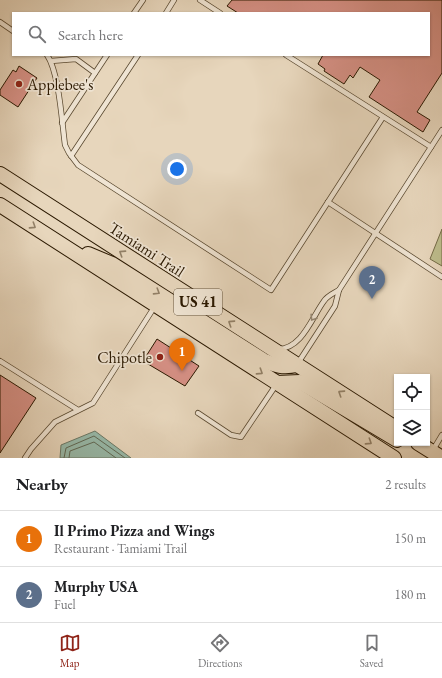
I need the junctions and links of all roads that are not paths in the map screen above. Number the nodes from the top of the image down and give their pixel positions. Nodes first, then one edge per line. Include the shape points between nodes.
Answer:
1 (143, 0) edge
2 (174, 0) edge
3 (200, 0) edge
4 (135, 12) edge
5 (167, 12) edge
6 (218, 12) edge
7 (0, 22) edge
8 (12, 30) edge
9 (48, 56) edge
10 (106, 56) edge
11 (137, 56) edge
12 (288, 56) edge
13 (51, 61) junction
14 (95, 73) junction
15 (383, 117) junction
16 (62, 123) junction
17 (442, 130) edge
18 (431, 148) junction
19 (71, 156) junction
20 (0, 174) edge
21 (328, 202) junction
22 (0, 205) edge
23 (375, 233) junction
24 (60, 243) junction
25 (442, 277) edge
26 (339, 290) junction
27 (156, 305) junction
28 (271, 349) junction
29 (0, 361) edge
30 (297, 365) junction
31 (277, 383) junction
32 (78, 410) junction
33 (198, 413) dead end
34 (394, 427) edge
35 (442, 435) edge
36 (394, 438) edge
37 (418, 446) edge
38 (428, 449) edge
39 (389, 457) edge
40 (25, 458) edge

1 - 4 lane
2 - 5 lane
3 - 6 lane
7 - 8 lane
9 - 13 lane
10 - 14 lane
11 - 19 lane
12 - 15 lane
13 - 14 lane via 76,59
13 - 16 lane
14 - 16 lane
15 - 18 lane
15 - 21 lane
16 - 19 lane
17 - 18 lane
18 - 23 lane
19 - 21 lane via 78,165 271,290
28 -> 20 main road, Tamiami Trail / US 41
21 - 23 lane
22 -> 24 main road, US 41
23 - 25 lane
23 - 26 lane
24 - 27 main road, US 41
24 -> 30 main road via 112,264 263,360 286,368
26 -> 28 lane via 325,299 296,342 289,348
26 - 30 lane via 335,306
27 -> 31 main road, US 41
27 - 32 lane via 93,402
28 - 30 main road, Tamiami Trail / US 41
29 - 32 lane
34 -> 30 main road, Tamiami Trail / US 41
31 - 33 lane via 241,437 231,435
31 - 36 main road via 300,382
31 -> 39 main road, US 41
32 - 40 lane via 55,422 30,448
35 - 38 lane
37 - 38 main road

